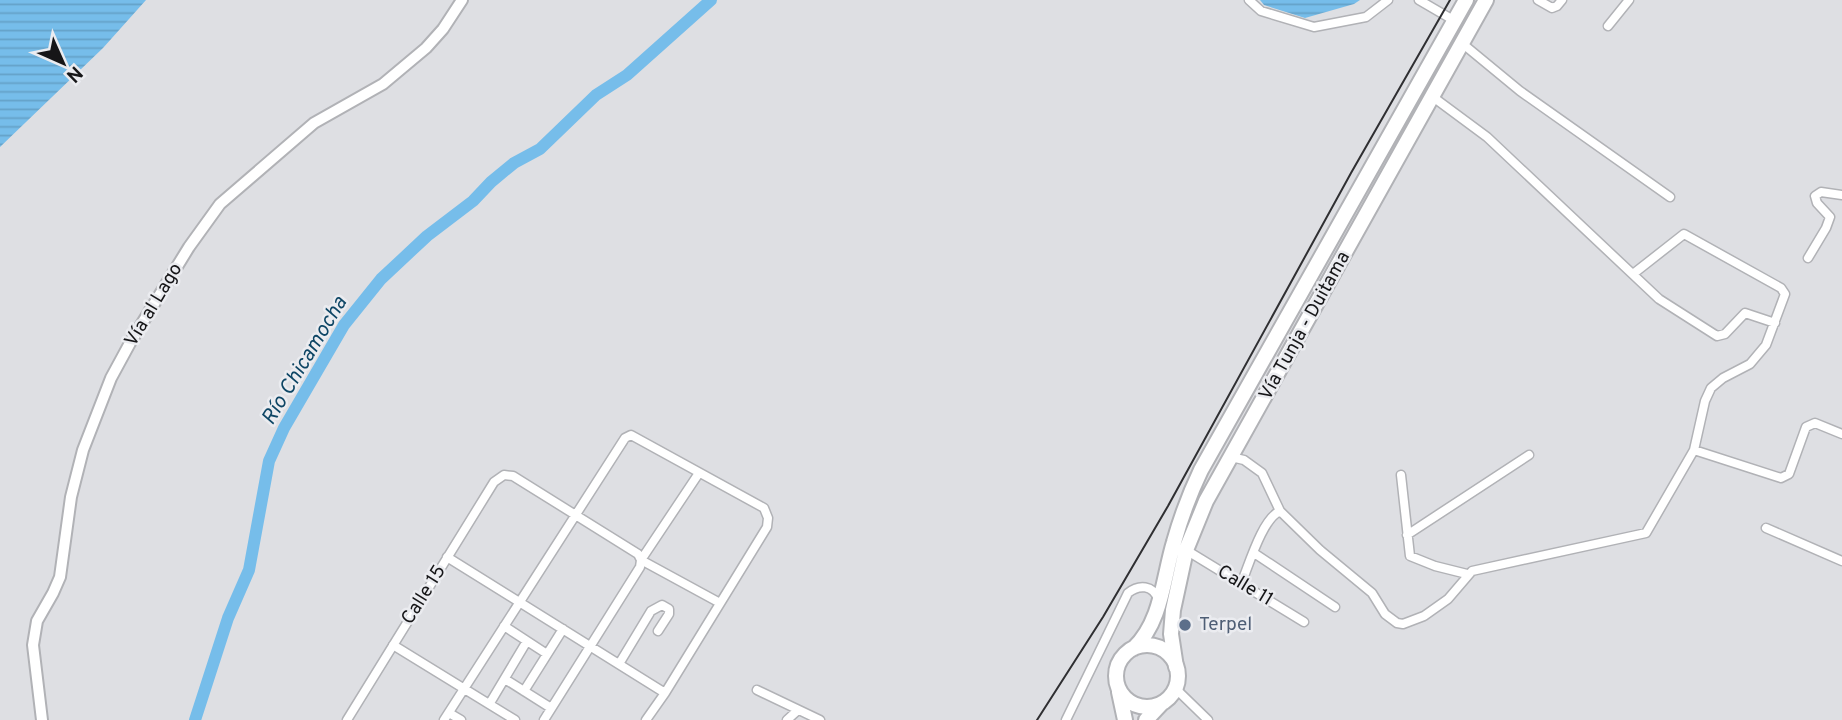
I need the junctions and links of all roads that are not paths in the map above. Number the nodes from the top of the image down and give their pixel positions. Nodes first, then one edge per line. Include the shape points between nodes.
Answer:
1 (462, 0) edge
2 (1249, 0) edge
3 (1388, 0) edge
4 (1419, 0) edge
5 (1466, 0) edge
6 (1486, 0) edge
7 (1538, 0) edge
8 (1562, 0) edge
9 (1629, 0) edge
10 (1455, 21) junction
11 (1608, 26) dead end
12 (1463, 44) junction
13 (1433, 97) junction
14 (1842, 195) edge
15 (1670, 197) dead end
16 (1808, 258) dead end
17 (1633, 274) junction
18 (1775, 323) junction
19 (1842, 435) edge
20 (1694, 450) junction
21 (1529, 455) dead end
22 (1231, 457) junction
23 (699, 473) junction
24 (1401, 475) dead end
25 (1280, 510) junction
26 (574, 516) junction
27 (1766, 528) dead end
28 (1407, 535) junction
29 (1186, 550) junction
30 (1254, 553) junction
31 (447, 557) junction
32 (641, 560) junction
33 (1842, 561) edge
34 (1467, 574) junction
35 (1241, 584) junction
36 (1159, 601) junction
37 (519, 602) junction
38 (720, 603) junction
39 (1335, 607) dead end
40 (1304, 622) dead end
41 (504, 626) junction
42 (563, 629) junction
43 (658, 631) dead end
44 (527, 641) junction
45 (393, 645) junction
46 (590, 646) junction
47 (1134, 648) junction
48 (547, 654) junction
49 (619, 664) junction
50 (1176, 667) junction
51 (505, 679) junction
52 (465, 687) junction
53 (1175, 688) junction
54 (757, 690) dead end
55 (1119, 690) junction
56 (524, 691) junction
57 (666, 693) junction
58 (1163, 702) junction
59 (490, 703) junction
60 (551, 708) junction
61 (798, 710) junction
62 (446, 716) edge
63 (510, 718) edge
64 (42, 720) edge
65 (347, 720) edge
66 (461, 720) edge
67 (544, 720) edge
68 (646, 720) edge
69 (787, 720) edge
70 (820, 720) edge
71 (1066, 720) edge
72 (1125, 720) edge
73 (1146, 720) edge
74 (1208, 720) edge

1 - 64 street, Vía al Lago via 426,48 383,84 314,123 220,204 130,343 83,450 60,577 37,621 33,645
2 - 3 street via 1261,11 1314,27 1366,17
4 - 10 street
5 - 10 highway, Vía Tunja - Duitama
6 - 12 highway, Vía Tunja - Duitama
7 - 8 street via 1552,8
9 - 11 street
10 - 36 highway, Vía Tunja - Duitama via 1201,470 1182,514
12 - 13 highway, Vía Tunja - Duitama
12 - 15 street via 1520,91
13 - 17 street via 1487,136
13 - 22 highway, Vía Tunja - Duitama
14 - 16 street via 1821,192 1815,196 1830,217
17 - 18 street via 1658,299 1717,336 1745,313
17 - 18 street via 1684,234 1784,290
18 - 20 street via 1754,360 1711,388
19 - 20 street via 1810,424 1789,474 1781,478
20 - 34 street via 1646,533
21 - 28 street
22 - 25 street via 1262,473
22 - 29 highway, Vía Tunja - Duitama
23 - 26 street via 631,435
23 - 32 street
23 - 38 street via 764,508 768,518 767,527
24 - 28 street
25 - 30 street via 1272,516
25 - 34 street via 1372,593 1397,624 1424,615 1448,599
26 - 31 street, Calle 15 via 513,476 504,475 494,482
26 - 32 street
26 - 37 street
27 - 33 street
28 - 34 street via 1413,559
29 - 35 street, Calle 11
29 - 50 highway, Vía Tunja - Duitama via 1171,622
30 - 35 street
30 - 39 street
31 - 37 street
31 - 45 street, Calle 15
32 - 38 street
32 - 46 street
35 - 40 street, Calle 11
36 - 47 highway, Vía Tunja - Duitama via 1150,630
36 - 71 street via 1147,588 1136,587 1128,593
37 - 41 street
37 - 42 street
38 - 57 street
41 - 44 street
41 - 52 street
42 - 46 street
42 - 48 street
43 - 49 street via 669,614 662,605 651,611
44 - 48 street
44 - 51 street
45 - 52 street
45 - 65 street, Calle 15
46 - 49 street
46 - 60 street
47 - 50 highway via 1160,648
47 - 55 highway via 1116,671
48 - 56 street
49 - 57 street
50 - 53 highway
51 - 56 street
51 - 59 street
52 - 59 street
52 - 62 street
53 - 58 highway
53 - 74 street
54 - 61 street
55 - 58 highway via 1139,706
55 - 72 highway
56 - 60 street
57 - 68 street
58 - 73 highway
59 - 63 street
60 - 67 street
61 - 69 street
61 - 70 street
62 - 66 street

